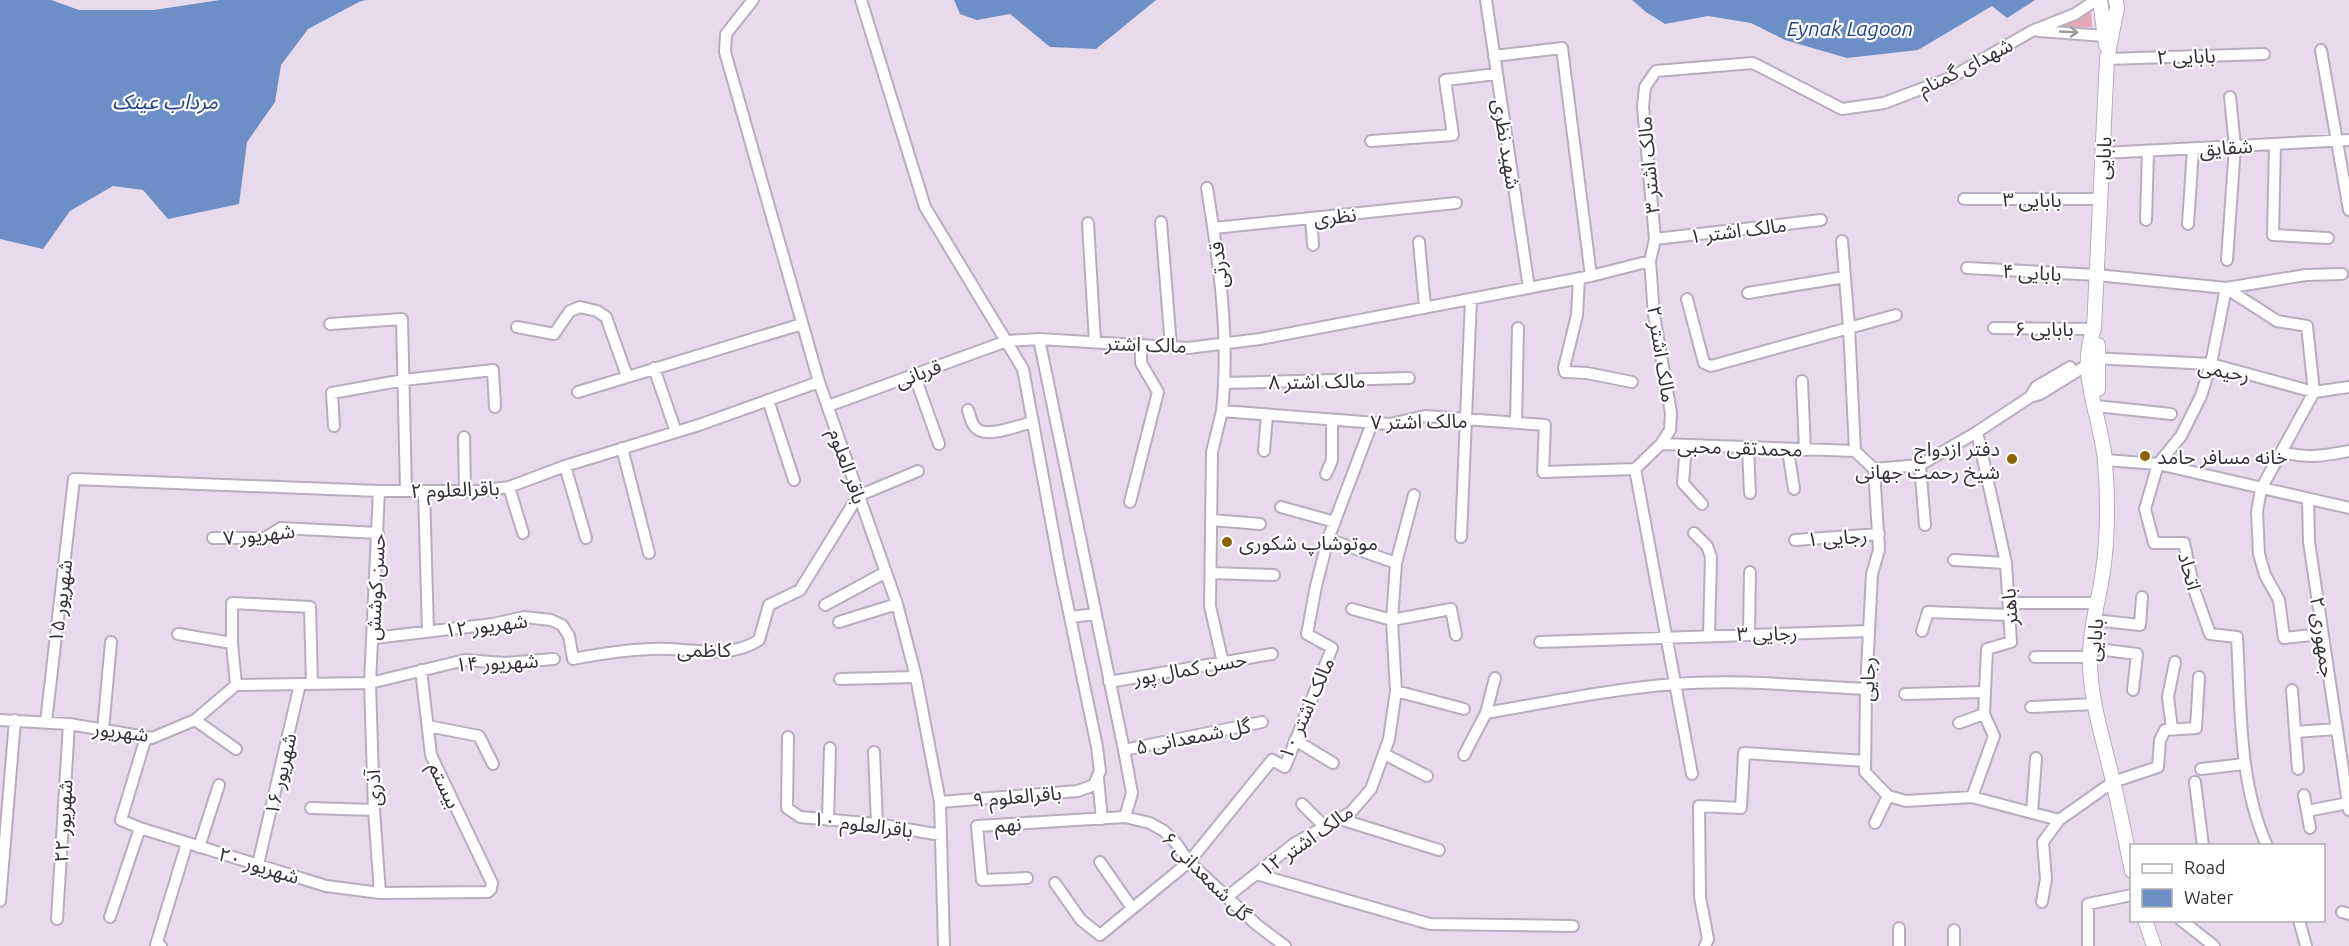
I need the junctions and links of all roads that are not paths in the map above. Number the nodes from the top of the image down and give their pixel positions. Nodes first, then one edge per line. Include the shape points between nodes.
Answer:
1 (753, 0) edge
2 (861, 0) edge
3 (1485, 0) edge
4 (2098, 0) edge
5 (2116, 0) edge
6 (2032, 31) junction
7 (2105, 36) junction
8 (2321, 51) dead end
9 (2264, 54) dead end
10 (1494, 56) junction
11 (2108, 59) junction
12 (1656, 71) joint
13 (1497, 74) junction
14 (2230, 97) dead end
15 (2349, 140) edge
16 (1371, 141) dead end
17 (2336, 143) junction
18 (2275, 144) junction
19 (2235, 146) junction
20 (2193, 149) junction
21 (2148, 152) junction
22 (2103, 153) junction
23 (1207, 188) dead end
24 (1964, 199) dead end
25 (2100, 199) junction
26 (1456, 203) dead end
27 (2349, 210) edge
28 (1311, 218) junction
29 (1821, 220) dead end
30 (2146, 220) dead end
31 (1161, 222) dead end
32 (1088, 223) dead end
33 (2188, 224) dead end
34 (1214, 228) junction
35 (2328, 238) dead end
36 (1655, 240) junction
37 (1842, 241) dead end
38 (1419, 242) dead end
39 (1313, 245) dead end
40 (2227, 260) dead end
41 (1650, 261) junction
42 (1967, 268) dead end
43 (2342, 274) dead end
44 (2097, 275) junction
45 (1592, 276) junction
46 (1845, 277) junction
47 (1579, 278) junction
48 (1529, 288) junction
49 (2226, 288) junction
50 (1748, 293) dead end
51 (1471, 299) junction
52 (1688, 299) dead end
53 (1425, 307) junction
54 (1896, 315) dead end
55 (330, 324) dead end
56 (802, 324) junction
57 (517, 327) dead end
58 (1849, 327) junction
59 (1518, 328) dead end
60 (1994, 328) dead end
61 (2094, 328) junction
62 (1039, 339) junction
63 (1007, 341) junction
64 (1095, 342) junction
65 (1226, 343) junction
66 (1141, 345) junction
67 (1171, 347) junction
68 (2091, 360) junction
69 (2211, 364) junction
70 (654, 368) junction
71 (915, 374) junction
72 (627, 376) junction
73 (1408, 378) dead end
74 (404, 380) junction
75 (1802, 381) dead end
76 (819, 382) junction
77 (1632, 382) dead end
78 (1225, 383) junction
79 (2349, 387) edge
80 (578, 392) dead end
81 (2314, 392) junction
82 (768, 400) junction
83 (828, 406) junction
84 (2096, 406) junction
85 (495, 407) dead end
86 (968, 410) dead end
87 (1222, 411) junction
88 (2171, 414) dead end
89 (1267, 415) junction
90 (1467, 419) junction
91 (1332, 420) junction
92 (1034, 422) junction
93 (1372, 423) junction
94 (1516, 423) junction
95 (334, 426) dead end
96 (676, 432) junction
97 (1977, 432) junction
98 (464, 438) dead end
99 (939, 444) dead end
100 (1661, 444) junction
101 (1686, 445) junction
102 (622, 448) junction
103 (1748, 448) junction
104 (1788, 450) junction
105 (1805, 450) junction
106 (1855, 450) junction
107 (1264, 451) dead end
108 (2349, 451) edge
109 (2281, 452) junction
110 (2105, 460) junction
111 (2158, 464) junction
112 (1920, 465) junction
113 (565, 466) junction
114 (1635, 469) junction
115 (1874, 469) junction
116 (918, 471) dead end
117 (1326, 474) dead end
118 (74, 479) joint
119 (794, 480) dead end
120 (509, 487) junction
121 (1794, 489) dead end
122 (2261, 489) junction
123 (379, 491) junction
124 (406, 491) junction
125 (424, 491) junction
126 (465, 491) junction
127 (1750, 493) dead end
128 (1414, 495) dead end
129 (858, 496) junction
130 (2308, 499) junction
131 (1130, 502) dead end
132 (1702, 504) dead end
133 (1281, 507) dead end
134 (2349, 508) edge
135 (1212, 520) junction
136 (1335, 522) junction
137 (1260, 524) dead end
138 (1925, 525) dead end
139 (378, 533) junction
140 (524, 533) dead end
141 (1694, 533) dead end
142 (1879, 534) junction
143 (1461, 537) dead end
144 (213, 538) dead end
145 (586, 538) dead end
146 (1329, 539) junction
147 (1795, 540) dead end
148 (649, 552) dead end
149 (1954, 560) dead end
150 (1396, 563) junction
151 (2006, 563) junction
152 (886, 572) junction
153 (1750, 572) dead end
154 (1212, 573) junction
155 (1274, 575) dead end
156 (2142, 597) dead end
157 (2010, 603) junction
158 (2097, 603) junction
159 (897, 604) junction
160 (825, 605) dead end
161 (1352, 609) dead end
162 (1096, 614) junction
163 (2010, 615) junction
164 (1070, 617) junction
165 (1392, 620) junction
166 (2094, 620) junction
167 (839, 622) dead end
168 (1869, 631) junction
169 (1922, 631) dead end
170 (428, 632) junction
171 (178, 633) dead end
172 (1749, 634) junction
173 (2322, 634) junction
174 (1456, 635) dead end
175 (1709, 635) junction
176 (1666, 637) junction
177 (374, 638) junction
178 (111, 642) dead end
179 (1540, 642) dead end
180 (232, 643) junction
181 (2090, 653) junction
182 (1272, 654) dead end
183 (2035, 657) dead end
184 (554, 659) dead end
185 (573, 659) joint
186 (2175, 662) dead end
187 (1223, 663) junction
188 (421, 670) junction
189 (916, 677) junction
190 (2199, 677) dead end
191 (1495, 678) dead end
192 (840, 679) dead end
193 (1109, 682) junction
194 (370, 683) junction
195 (300, 684) junction
196 (312, 684) junction
197 (1676, 684) junction
198 (236, 685) junction
199 (1866, 689) junction
200 (2133, 690) dead end
201 (2292, 690) dead end
202 (1396, 691) junction
203 (1984, 692) junction
204 (1905, 694) dead end
205 (2095, 704) junction
206 (2031, 707) dead end
207 (1464, 709) dead end
208 (1486, 713) junction
209 (1984, 714) junction
210 (0, 720) edge
211 (15, 720) junction
212 (195, 720) junction
213 (46, 722) junction
214 (1262, 722) dead end
215 (1959, 723) dead end
216 (69, 724) junction
217 (428, 726) junction
218 (2172, 729) junction
219 (2337, 729) junction
220 (103, 730) junction
221 (2295, 732) junction
222 (146, 737) junction
223 (788, 737) dead end
224 (1295, 740) junction
225 (831, 748) dead end
226 (236, 749) dead end
227 (1124, 750) junction
228 (874, 752) dead end
229 (1384, 754) junction
230 (1464, 755) dead end
231 (2036, 758) dead end
232 (1865, 761) junction
233 (1333, 763) dead end
234 (493, 764) dead end
235 (2244, 765) junction
236 (2201, 769) dead end
237 (2298, 769) dead end
238 (1692, 774) dead end
239 (1427, 776) dead end
240 (1096, 782) junction
241 (2113, 782) junction
242 (2195, 782) dead end
243 (219, 785) dead end
244 (5, 790) edge
245 (1888, 795) junction
246 (2304, 795) dead end
247 (1972, 797) junction
248 (940, 802) junction
249 (1302, 804) dead end
250 (2348, 806) edge
251 (311, 808) dead end
252 (374, 810) junction
253 (2307, 811) junction
254 (2032, 813) junction
255 (1102, 814) junction
256 (1125, 817) junction
257 (1340, 819) junction
258 (828, 820) junction
259 (2059, 820) junction
260 (1875, 823) dead end
261 (877, 824) junction
262 (1325, 827) junction
263 (140, 828) junction
264 (2310, 828) dead end
265 (941, 835) junction
266 (187, 843) junction
267 (2203, 844) edge
268 (2266, 844) edge
269 (199, 847) junction
270 (1439, 850) dead end
271 (2130, 861) edge
272 (1100, 862) dead end
273 (1189, 862) junction
274 (258, 864) junction
275 (1, 867) edge
276 (1256, 874) junction
277 (1027, 878) dead end
278 (1055, 883) dead end
279 (488, 892) joint
280 (380, 893) junction
281 (2130, 895) edge
282 (1227, 897) junction
283 (0, 901) edge
284 (2042, 902) dead end
285 (1132, 908) junction
286 (110, 917) dead end
287 (57, 919) dead end
288 (2145, 922) edge
289 (2184, 922) edge
290 (2299, 922) edge
291 (1573, 926) dead end
292 (1899, 928) dead end
293 (1954, 930) dead end
294 (157, 946) edge
295 (944, 946) edge
296 (1285, 946) edge
297 (1705, 946) edge
298 (1899, 946) edge
299 (1954, 946) edge
300 (2088, 946) edge
301 (2154, 946) edge
302 (2214, 946) edge
303 (2307, 946) edge

1 - 56 street, باقر العلوم via 726,34 725,52
2 - 63 street via 926,207
3 - 10 street, شهید نظری
4 - 6 street, شهدای گمنام
4 - 7 main road, بابایی
5 - 11 main road, بابایی
6 -> 7 street, شهدای گمنام
6 - 12 street, شهدای گمنام via 1950,78 1884,104 1842,108 1753,63
7 - 11 main road, بابایی
8 - 17 street
9 - 11 street, بابایی ۲
10 - 13 street, شهید نظری
10 - 45 street via 1562,48
11 - 22 main road, بابایی
12 - 36 street, مالک اشتر ۳ via 1645,87 1643,107
13 - 16 street via 1445,80 1453,135
13 - 48 street, شهید نظری
14 - 19 street
15 - 17 street, شقایق
17 - 18 street, شقایق
17 - 27 street
18 - 19 street, شقایق
18 - 35 street via 2273,235
19 - 20 street, شقایق
19 - 40 street
20 - 21 street, شقایق
20 - 33 street
21 - 22 street, شقایق
21 - 30 street
22 - 25 main road, بابایی
23 - 34 street, قدرتی
24 - 25 street, بابایی ۳
25 - 44 main road, بابایی
26 - 28 street, نظری
28 - 34 street, نظری
28 - 39 street
29 - 36 street, مالک اشتر ۱
31 - 67 street
32 - 64 street
34 - 65 street, قدرتی
36 - 41 street, مالک اشتر ۳
37 - 46 street
38 - 53 street
41 - 45 street, مالک اشتر
41 - 100 street, مالک اشتر ۲ via 1654,315 1671,413 1670,430
42 - 44 street, بابایی ۴
43 - 49 street via 2296,276
44 - 49 street, بابایی ۴
44 - 61 main road, بابایی
45 - 47 street, مالک اشتر
46 - 50 street
46 - 58 street
47 - 48 street, مالک اشتر
47 - 77 street via 1577,315 1565,372
48 - 51 street, مالک اشتر
49 - 69 street, اتحاد
49 - 81 street via 2277,321 2307,326
51 - 53 street, مالک اشتر
51 - 90 street
52 - 58 street via 1704,363 1711,366
53 - 65 street, مالک اشتر
54 - 58 street
55 - 74 street via 402,319
56 - 70 street
56 - 76 street, باقر العلوم
57 - 72 street via 554,334 570,311 580,307 597,311 606,317
58 - 106 street
59 - 94 street
60 - 61 street, بابایی ۶
61 - 68 main road, بابایی via 2089,340
62 - 63 street, مالک اشتر
62 - 64 street, مالک اشتر
62 - 162 street
63 - 71 street, قربانی
63 - 92 street via 1023,369
64 - 66 street, مالک اشتر
65 - 67 street, مالک اشتر
65 - 78 street
66 - 67 street, مالک اشتر
66 - 131 street via 1141,363 1158,392
68 - 69 street, رحیمی
68 - 84 main road, بابایی via 2091,395
68 - 97 street via 2036,387 2030,397
69 - 81 street, رحیمی
69 - 111 street, اتحاد via 2201,396 2181,436
70 - 72 street
70 - 96 street
71 - 83 street, قربانی
71 - 99 street
72 - 80 street
73 - 78 street, مالک اشتر ۸
74 - 85 street via 493,370
74 - 95 street via 332,393
74 - 124 street
75 - 105 street
76 - 82 street, باقرالعلوم ۲
76 - 83 street, باقر العلوم
78 - 87 street
79 - 81 street, رحیمی
81 - 109 street
82 - 96 street, باقرالعلوم ۲
82 - 119 street
83 - 129 street, باقر العلوم
84 - 88 street
84 - 110 main road, بابایی
86 - 92 street via 974,427 982,433
87 - 89 street, مالک اشتر ۷
87 - 135 street via 1212,452
89 - 91 street, مالک اشتر ۷
89 - 107 street
90 - 93 street, مالک اشتر ۷ via 1425,416 1390,424
90 - 94 street, مالک اشتر ۷
90 - 143 street
91 - 93 street, مالک اشتر ۷
91 - 117 street via 1332,460
92 - 164 street
93 - 136 street, مالک اشتر ۱۰
94 - 114 street, مالک اشتر ۷ via 1545,425 1543,472
96 - 102 street, باقرالعلوم ۲
97 - 112 street
97 - 151 street, باهنر
98 - 126 street
100 - 101 street, محمدتقی محبی
100 - 114 street, محمدتقی محبی
101 - 103 street, محمدتقی محبی
101 - 132 street via 1683,483
102 - 113 street, باقرالعلوم ۲
102 - 148 street
103 - 104 street, محمدتقی محبی
103 - 127 street
104 - 105 street, محمدتقی محبی
104 - 121 street
105 - 106 street, محمدتقی محبی
106 - 115 street
108 - 109 street via 2318,458
109 - 122 street
110 - 111 street
110 - 158 main road, بابایی via 2107,509
111 - 122 street
111 - 235 street, اتحاد via 2145,509 2154,543 2184,543 2194,589 2210,634 2237,637
112 - 115 street
112 - 138 street
113 - 120 street, باقرالعلوم ۲
113 - 145 street
114 - 176 street
115 - 142 street, رجایی
116 - 129 street
118 - 123 street, باقرالعلوم ۲
118 - 213 street, شهریور ۱۵
120 - 126 street, باقرالعلوم ۲
120 - 140 street
122 - 130 street
122 - 173 street via 2257,512 2259,554 2279,600 2284,638
123 - 124 street, باقرالعلوم ۲
123 - 139 street, حسن کوشش
124 - 125 street, باقرالعلوم ۲
125 - 126 street, باقرالعلوم ۲
125 - 170 street
128 - 150 street, مالک اشتر ۱۲
129 - 152 street, باقر العلوم
129 - 185 street, کاظمی via 800,590 769,605 759,640 749,647 728,652 615,651
130 - 134 street
130 - 173 street, جمهوری ۲ via 2309,542
133 - 136 street
135 - 137 street
135 - 154 street
136 - 146 street, مالک اشتر ۱۰
139 - 144 street, شهریور ۷ via 281,528 265,538
139 - 177 street, حسن کوشش
141 - 175 street via 1707,546 1711,557
142 - 147 street, رجایی ۱
142 - 168 street, رجایی
146 - 150 street
146 - 224 street, مالک اشتر ۱۰ via 1307,634 1332,648
149 - 151 street
150 - 165 street, مالک اشتر ۱۲
151 - 157 street, باهنر
152 - 159 street, باقر العلوم
152 - 160 street
153 - 172 street
154 - 155 street
154 - 187 street via 1210,606
156 - 166 street via 2140,626
157 - 158 street
157 - 163 street, باهنر
158 - 166 main road, بابایی
159 - 167 street
159 - 189 street, باقر العلوم
161 - 165 street
162 - 164 street
162 - 193 street
163 - 169 street via 1928,612
163 - 203 street, باهنر via 2012,642 1988,649
164 - 240 street via 1096,739 1100,771
165 - 174 street via 1451,609
165 - 202 street, مالک اشتر ۱۲
166 - 181 main road, بابایی
168 - 172 street, رجایی ۳
168 - 199 street, رجایی
170 - 177 street, شهریور ۱۲
170 - 185 street, شهریور ۱۲ via 524,617 551,620 562,625 569,636
171 - 180 street
172 - 175 street, رجایی ۳
173 - 219 street, جمهوری ۲
175 - 176 street, رجایی ۳
176 - 179 street, رجایی ۳
176 - 197 street
177 - 194 street, حسن کوشش
178 - 220 street
180 - 196 street via 232,603 310,607
180 - 198 street
181 - 183 street
181 - 200 street via 2137,654
181 - 205 main road, بابایی
182 - 187 street, حسن کمال پور
184 - 188 street, شهریور ۱۴ via 505,663 465,660
186 - 218 street via 2168,697
187 - 193 street, حسن کمال پور
188 - 194 street, شهریور ۱۴
188 - 217 street, بیستم
189 - 192 street
189 - 248 street, باقر العلوم
190 - 218 street via 2196,728
191 - 208 street
193 - 227 street
194 - 196 street
194 - 252 street, آذری
195 - 196 street
195 - 198 street
195 - 274 street, شهریور ۱۶
197 - 199 street
197 - 208 street via 1595,693
197 - 238 street
198 - 212 street, شهریور
199 - 232 street, رجایی
201 - 221 street
202 - 207 street
202 - 229 street, مالک اشتر ۱۲
203 - 204 street
203 - 209 street, باهنر
205 - 206 street
205 - 241 main road, بابایی
208 - 230 street
209 - 215 street
209 - 247 street, باهنر via 1994,736
210 - 211 street, شهریور
211 - 213 street, شهریور
211 - 244 street
212 - 222 street, شهریور
212 - 226 street
213 - 216 street, شهریور
214 - 227 street, گل شمعدانی ۵
216 - 220 street, شهریور
216 - 287 street, شهریور ۲۲
217 - 234 street via 479,736
217 - 279 street, بیستم via 431,755 492,884
218 - 241 street via 2165,730 2160,740 2158,767
219 - 221 street
219 - 250 street, جمهوری ۲
220 - 222 street, شهریور
221 - 237 street
222 - 263 street, شهریور ۲۰ via 121,820
223 - 258 street, باقرالعلوم ۱۰ via 787,808 800,817
224 - 233 street
224 - 273 street, مالک اشتر ۱۰ via 1285,767 1272,760
225 - 258 street
227 - 256 street via 1132,794
228 - 261 street
229 - 239 street
229 - 257 street, مالک اشتر ۱۲ via 1371,789
231 - 254 street
232 - 245 street, رجایی via 1864,772
232 - 297 street via 1744,753 1741,808 1699,806 1700,897 1708,939
235 - 236 street
235 - 268 street, اتحاد
240 - 248 street, باقرالعلوم ۹ via 1078,791
240 - 255 street
241 - 259 street
241 - 271 main road, بابایی
242 - 267 street
243 - 269 street
244 - 275 street
245 - 247 street via 1906,801
245 - 260 street
246 - 253 street
247 - 254 street
248 - 265 street, باقر العلوم
249 - 262 street
250 - 253 street
251 - 252 street
252 - 280 street, آذری
253 - 264 street
254 - 259 street
255 - 256 street
255 - 277 street, نهم via 976,826 982,880
256 - 273 street, گل شمعدانی ۶ via 1164,831
257 - 262 street, مالک اشتر ۱۲
257 - 270 street
258 - 261 street, باقرالعلوم ۱۰
259 - 284 street via 2043,842 2046,879
261 - 265 street, باقرالعلوم ۱۰
262 - 276 street, مالک اشتر ۱۲ via 1295,843
263 - 266 street, شهریور ۲۰
263 - 286 street
265 - 295 street, باقر العلوم
266 - 269 street, شهریور ۲۰
266 - 294 street
269 - 274 street, شهریور ۲۰
272 - 285 street
273 - 282 street, گل شمعدانی ۶
273 - 285 street, مالک اشتر ۱۰
274 - 280 street, شهریور ۲۰ via 326,886
275 - 283 street
276 - 282 street, مالک اشتر ۱۲
276 - 291 street via 1430,924
278 - 285 street, مالک اشتر ۱۰ via 1081,920 1100,935
279 - 280 street, شهریور ۲۰
281 - 300 street via 2088,904
282 - 296 street, گل شمعدانی ۶
288 - 301 main road
289 - 302 street
290 - 303 street
292 - 298 street
293 - 299 street

